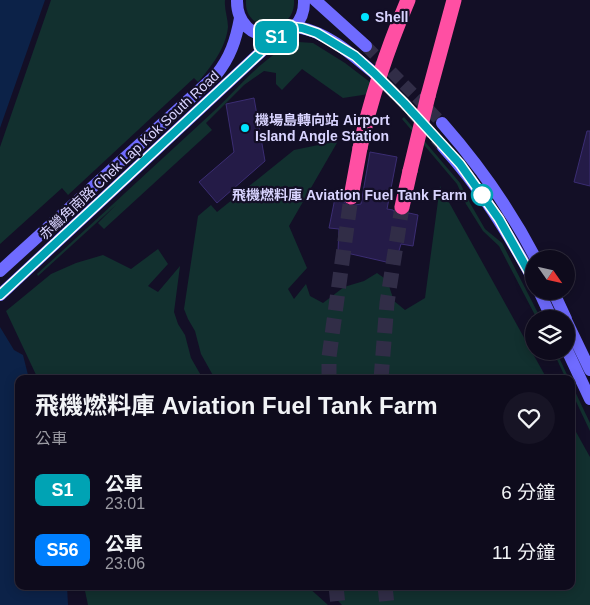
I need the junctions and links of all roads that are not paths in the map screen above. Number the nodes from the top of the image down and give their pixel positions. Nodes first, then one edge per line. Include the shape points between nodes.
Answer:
1 (237, 0) edge
2 (304, 0) edge
3 (316, 0) edge
4 (408, 0) edge
5 (454, 0) edge
6 (240, 18) junction
7 (293, 27) junction
8 (278, 36) junction
9 (366, 46) tunnel mouth
10 (374, 73) tunnel mouth
11 (442, 122) tunnel mouth
12 (443, 147) tunnel mouth
13 (351, 197) tunnel mouth
14 (402, 207) tunnel mouth
15 (531, 250) edge
16 (525, 265) edge
17 (0, 271) edge
18 (0, 295) edge
19 (575, 338) edge
20 (572, 360) edge
21 (590, 370) edge
22 (590, 399) edge

1 - 6 main road
2 - 7 main road via 303,11
3 - 9 main road
4 - 13 highway, bridge via 374,94
5 - 14 highway, bridge
6 - 8 main road via 256,34
6 - 17 main road, 赤鱲角南路 Chek Lap Kok South Road via 232,50 216,75
7 - 8 main road, 赤鱲角南路 Chek Lap Kok South Road
7 - 10 main road via 317,33 355,56
8 - 18 main road, 赤鱲角南路 Chek Lap Kok South Road
11 - 15 main road via 509,209
12 - 16 main road via 460,164 499,219
19 - 21 main road
20 - 22 main road

